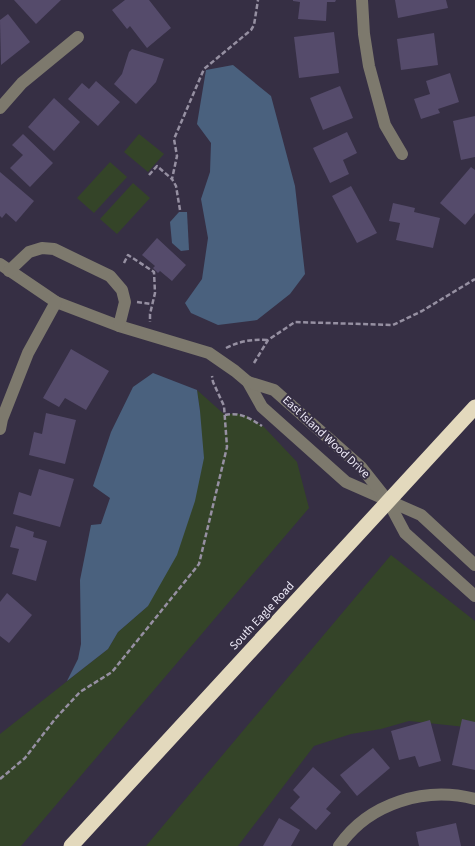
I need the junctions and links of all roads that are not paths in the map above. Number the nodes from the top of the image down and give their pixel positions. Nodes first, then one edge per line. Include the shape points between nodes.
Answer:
1 (362, 0) edge
2 (78, 37) dead end
3 (0, 108) edge
4 (402, 154) dead end
5 (5, 267) edge
6 (56, 302) junction
7 (119, 326) junction
8 (248, 382) junction
9 (475, 407) edge
10 (0, 429) edge
11 (388, 501) junction
12 (475, 565) edge
13 (475, 596) edge
14 (475, 799) edge
15 (71, 846) edge
16 (339, 846) edge

1 - 4 street via 369,66 385,125
2 - 3 street via 22,83
5 - 6 street, East Island Wood Drive
5 - 7 street via 42,248 54,250 110,276 122,290 125,302
6 - 7 street, East Island Wood Drive
6 - 10 street via 28,353
7 - 8 street, East Island Wood Drive via 209,353
8 - 11 street, East Island Wood Drive via 274,390 361,467
8 - 11 street, East Island Wood Drive via 262,407 346,482
9 - 11 highway, South Eagle Road
11 - 12 street via 421,515
11 - 13 street via 405,533
11 - 15 highway, South Eagle Road
14 - 16 street via 430,794 390,804 356,826

